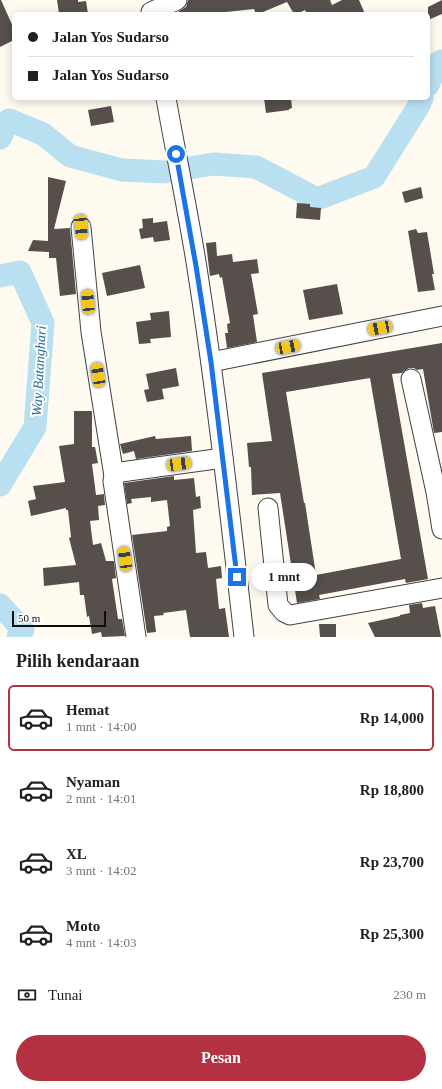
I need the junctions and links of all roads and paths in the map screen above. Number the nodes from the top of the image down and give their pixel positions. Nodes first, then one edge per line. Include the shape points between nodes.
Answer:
1 (177, 0) edge
2 (150, 9) edge
3 (166, 100) edge
4 (81, 227) dead end
5 (442, 316) edge
6 (211, 362) junction
7 (411, 379) dead end
8 (223, 458) junction
9 (114, 476) junction
10 (439, 492) edge
11 (268, 508) dead end
12 (442, 529) edge
13 (442, 588) edge
14 (136, 637) edge
15 (244, 637) edge

1 - 2 street
3 - 6 street
4 - 9 street via 91,332
5 - 6 street
6 - 8 street
7 - 10 street
8 - 9 street via 121,472
8 - 15 street
9 - 14 street
10 - 12 street
11 - 13 street via 278,605 290,615

